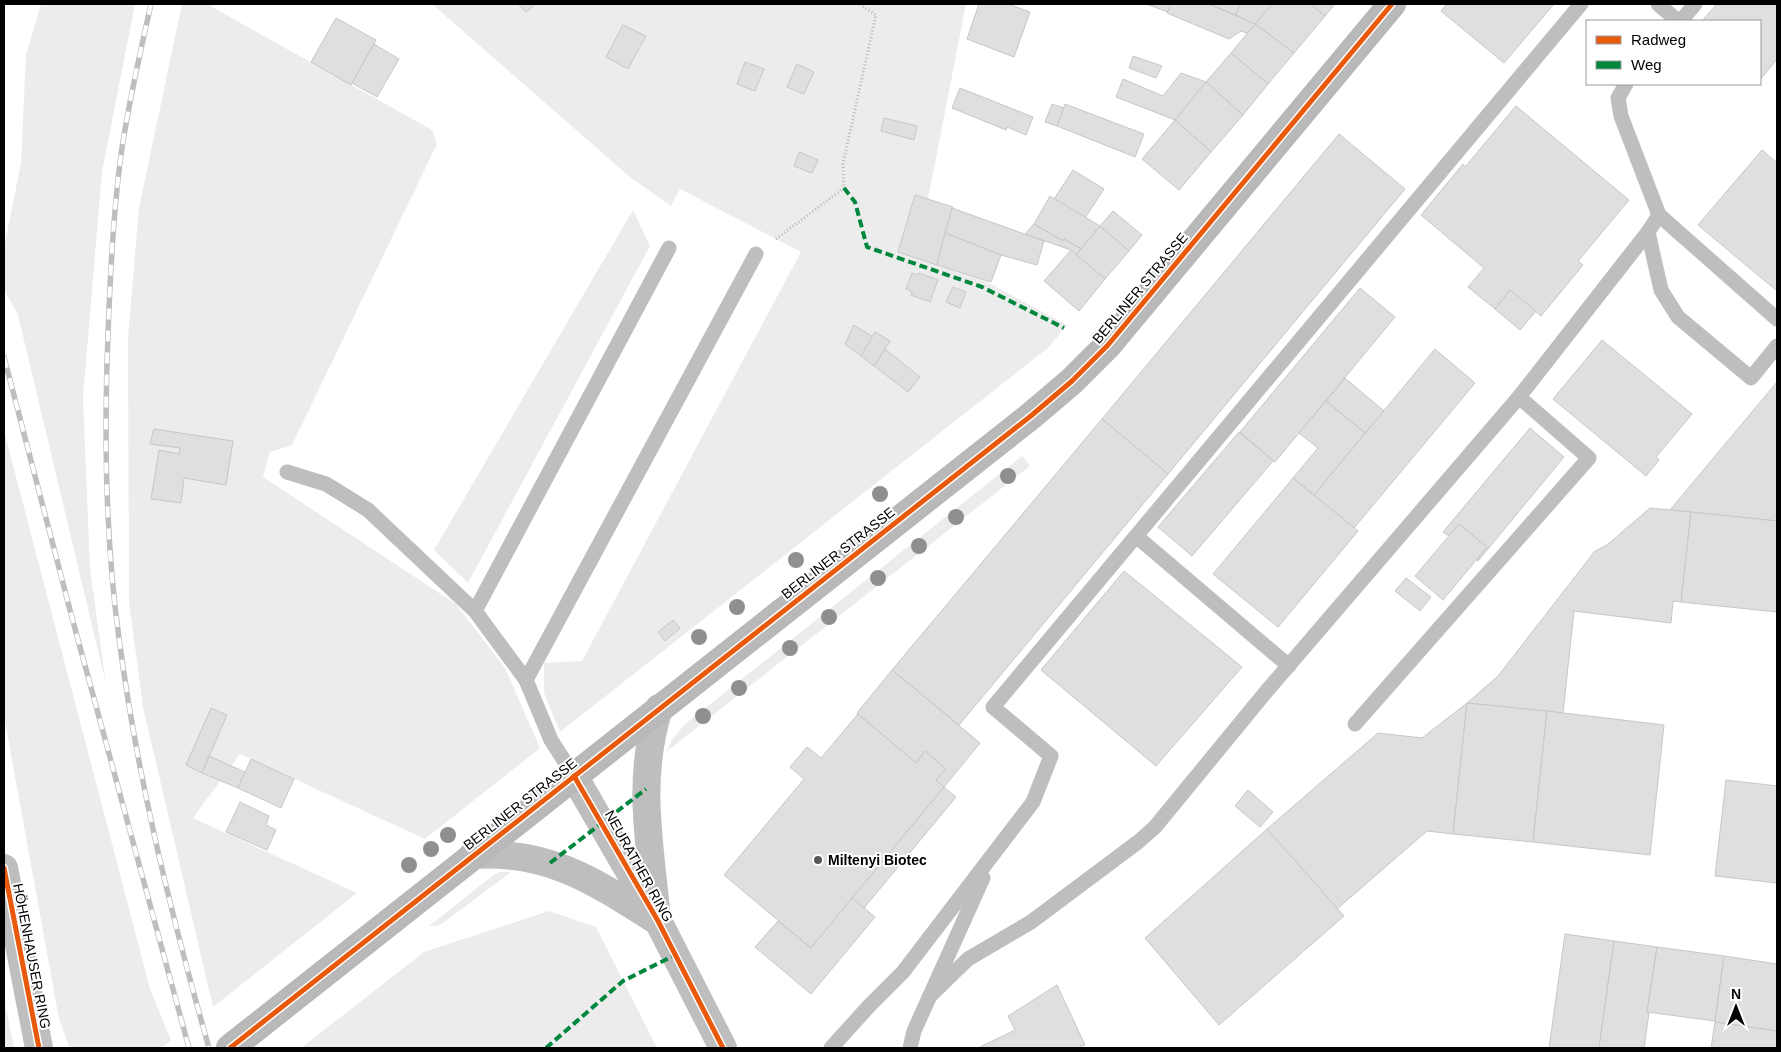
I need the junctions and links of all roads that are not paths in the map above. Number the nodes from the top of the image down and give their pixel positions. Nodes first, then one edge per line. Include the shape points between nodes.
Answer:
1 (1392, 4) edge
2 (1581, 4) edge
3 (1658, 4) edge
4 (1695, 4) edge
5 (1678, 20) edge
6 (1680, 20) edge
7 (1625, 85) edge
8 (1659, 215) junction
9 (1648, 232) junction
10 (669, 248) dead end
11 (756, 254) road end
12 (1777, 319) edge
13 (1777, 346) edge
14 (1519, 397) junction
15 (288, 472) dead end
16 (1136, 536) junction
17 (475, 610) junction
18 (1289, 666) junction
19 (526, 680) junction
20 (660, 708) junction
21 (1355, 724) dead end
22 (574, 776) junction
23 (995, 851) junction
24 (473, 855) junction
25 (4, 868) edge
26 (658, 921) junction
27 (929, 997) junction
28 (39, 1048) edge
29 (230, 1048) edge
30 (723, 1048) edge
31 (831, 1048) edge
32 (910, 1048) edge

1 - 20 main road, BERLINER STRASSE via 1108,345 1072,381
2 - 16 lane
3 - 5 lane
4 - 6 lane
7 - 8 lane via 1618,98 1621,116
8 - 9 lane
8 - 12 lane
9 - 13 lane via 1661,290 1678,317 1751,378
9 - 14 lane
10 - 17 lane
11 - 19 lane
14 - 18 lane
14 - 21 lane via 1589,458
15 - 17 lane via 326,484 368,510
16 - 18 lane
16 - 23 lane via 993,707 1051,756 1033,802
17 - 19 lane
18 - 27 lane via 1155,827 1032,922 968,959
19 - 22 lane via 551,740
20 - 22 main road, BERLINER STRASSE
20 - 26 street via 649,755 646,789
22 - 24 main road, BERLINER STRASSE
22 - 26 street, NEURATHER RING
23 - 27 lane
23 - 31 lane via 904,972
24 - 26 street via 509,854 550,863 597,883
24 - 29 main road, BERLINER STRASSE
25 - 28 street, HÖHENHAUSER RING
26 - 30 street, NEURATHER RING
27 - 32 lane

